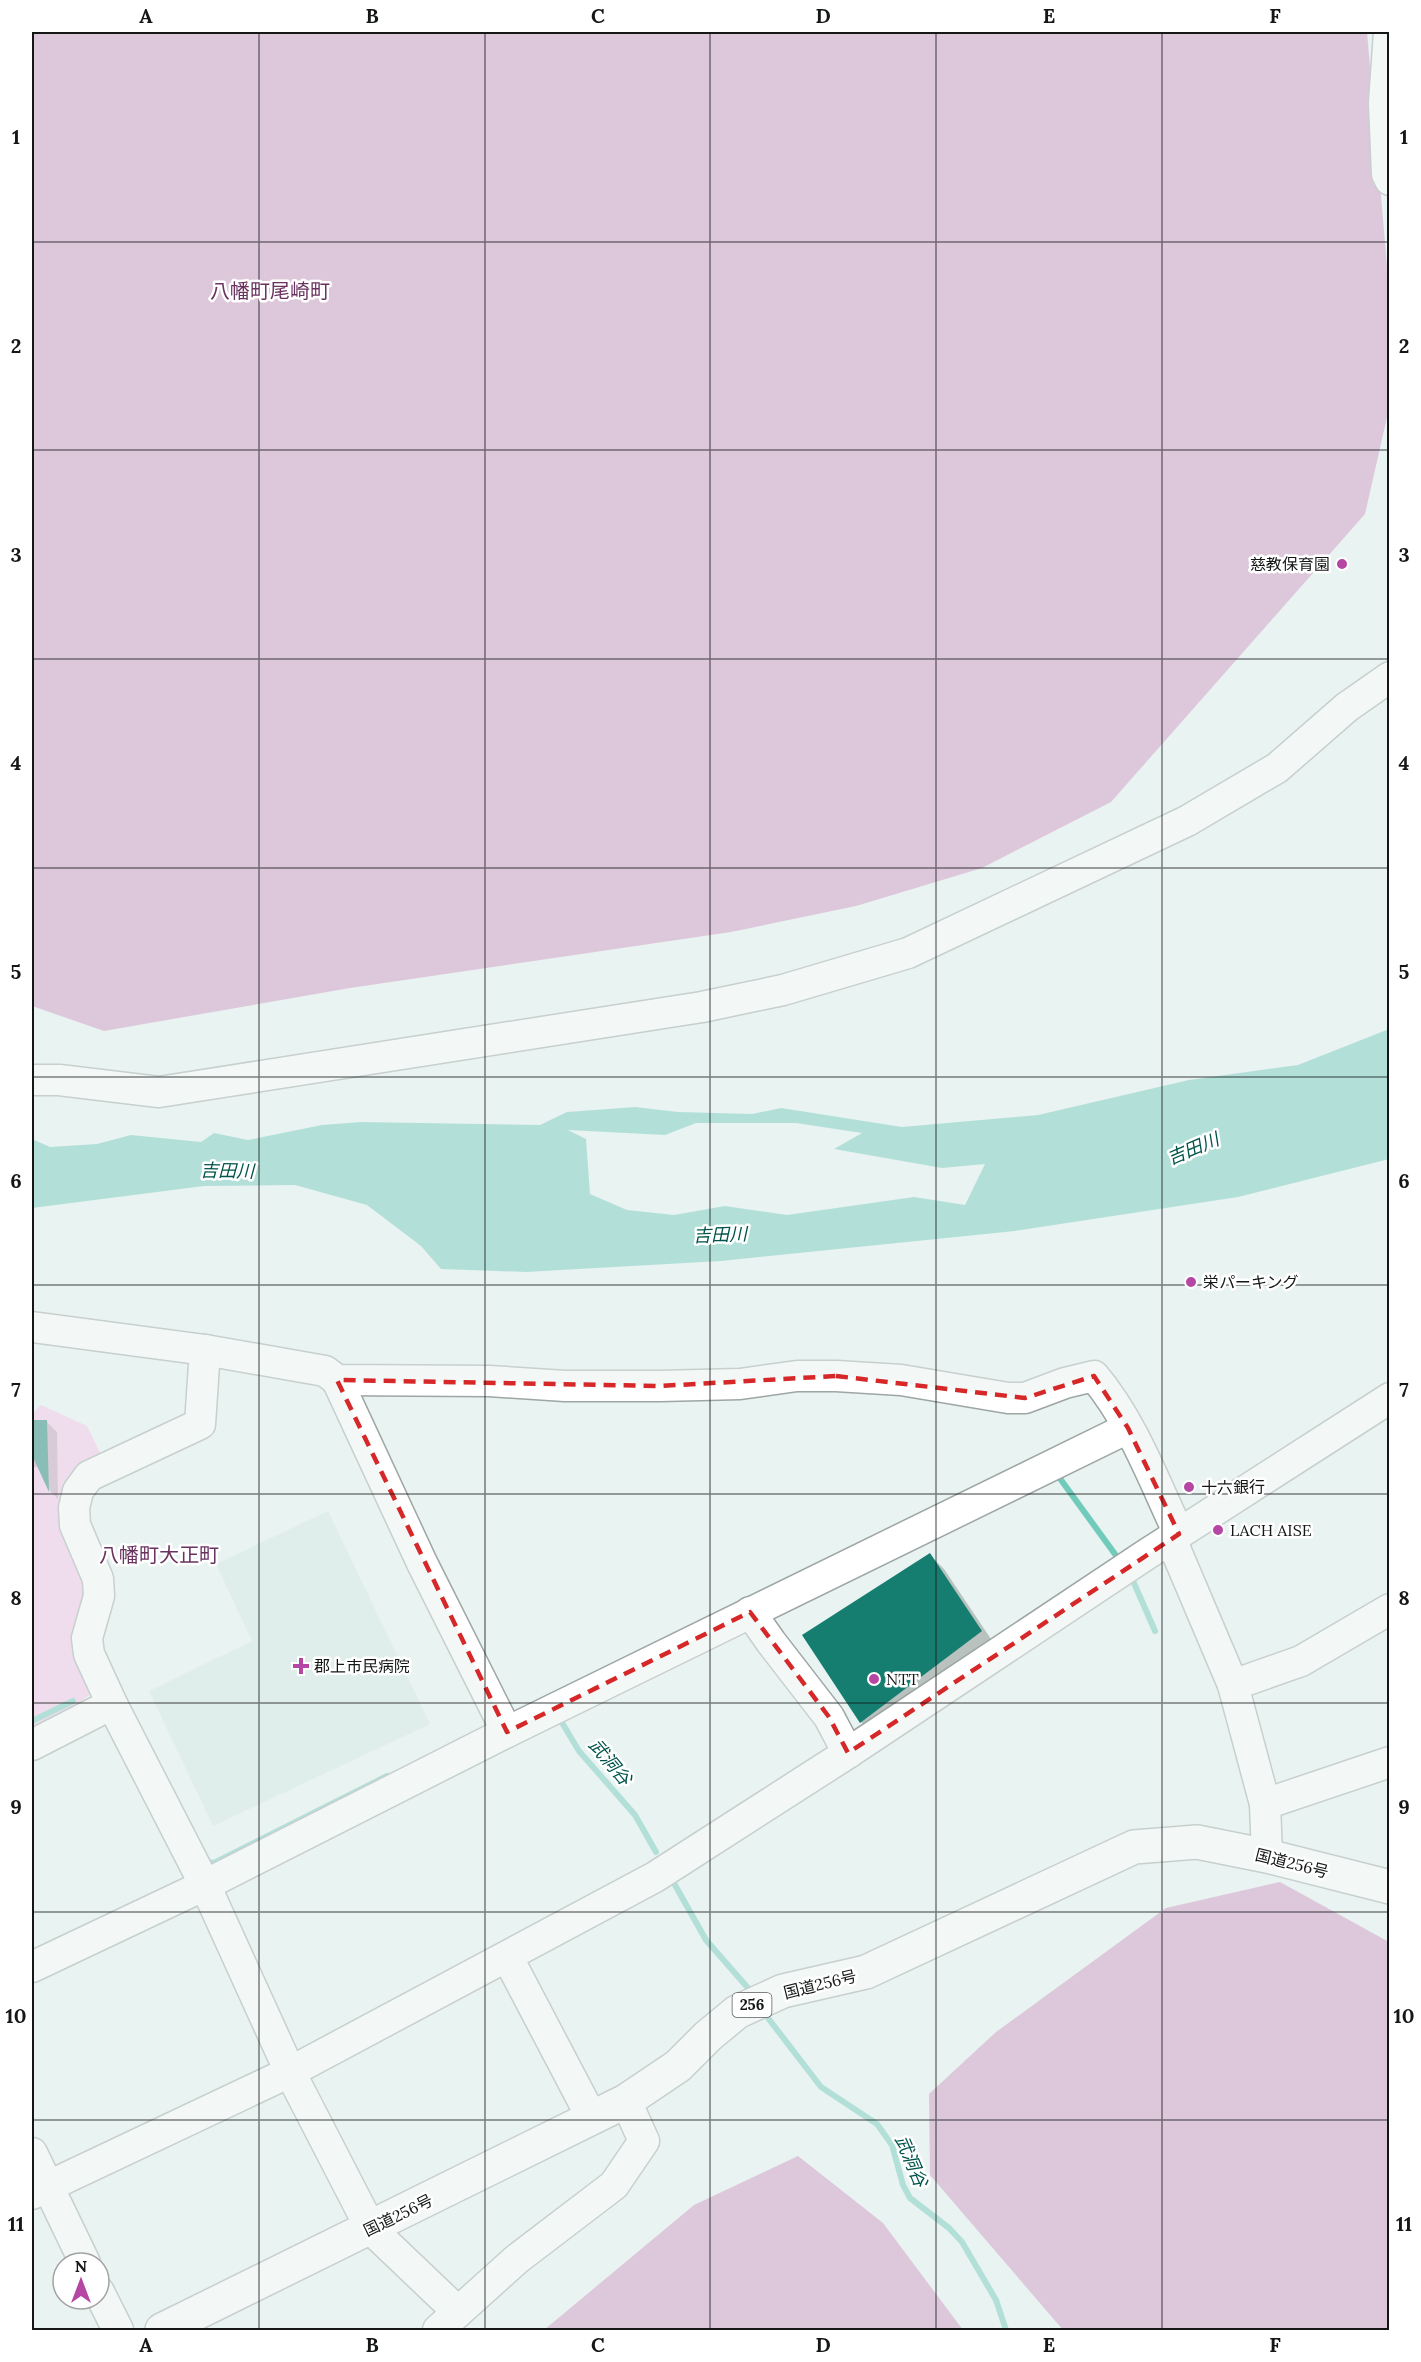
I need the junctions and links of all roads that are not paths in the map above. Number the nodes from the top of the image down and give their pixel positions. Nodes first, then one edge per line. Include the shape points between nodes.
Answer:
1 (1389, 32) edge
2 (1389, 180) edge
3 (1389, 677) edge
4 (32, 1080) edge
5 (32, 1327) edge
6 (205, 1350) junction
7 (337, 1380) junction
8 (1389, 1398) edge
9 (1128, 1428) junction
10 (1175, 1536) junction
11 (1389, 1609) edge
12 (750, 1612) junction
13 (1233, 1685) junction
14 (112, 1704) junction
15 (507, 1732) junction
16 (32, 1745) edge
17 (848, 1753) junction
18 (1389, 1762) edge
19 (1265, 1804) junction
20 (1267, 1856) junction
21 (205, 1885) junction
22 (1389, 1887) edge
23 (508, 1958) junction
24 (32, 1967) edge
25 (290, 2072) junction
26 (626, 2101) junction
27 (592, 2118) junction
28 (32, 2152) edge
29 (39, 2190) edge
30 (371, 2229) junction
31 (77, 2251) edge
32 (108, 2311) edge
33 (448, 2322) edge
34 (118, 2331) edge
35 (162, 2331) edge

1 - 2 street via 1384,103
3 - 4 street via 1347,707 1277,768 1187,821 908,953 806,984 702,1007 159,1092
5 - 6 street
6 - 7 street via 325,1371
6 - 14 street via 200,1424 89,1476 78,1491 75,1525 98,1579 99,1596 87,1638 89,1654
7 - 9 street via 660,1386 836,1376 901,1380 1025,1398 1094,1376
7 - 15 street via 422,1563
8 - 10 street
9 - 10 street
9 - 12 street
10 - 13 street
10 - 17 street
11 - 13 street via 1301,1661
12 - 15 street
12 - 17 street via 829,1717
13 - 19 street
14 - 16 street
14 - 21 street
15 - 21 street
17 - 23 street via 655,1877
18 - 19 street
19 - 20 street
20 - 22 highway, 国道256号 / 256
20 - 26 highway, 国道256号 / 256 via 1197,1842 1134,1847 866,1972 783,1991 737,2012 678,2066
21 - 24 street
21 - 25 street
23 - 25 street
23 - 27 street
25 - 29 street
25 - 30 street
26 - 27 highway, 国道256号 / 256
26 - 33 street via 644,2141 614,2185 517,2259
27 - 30 highway, 国道256号 / 256
28 - 29 street
29 - 31 street
30 - 33 street
30 - 35 highway, 国道256号 / 256
32 - 34 street

